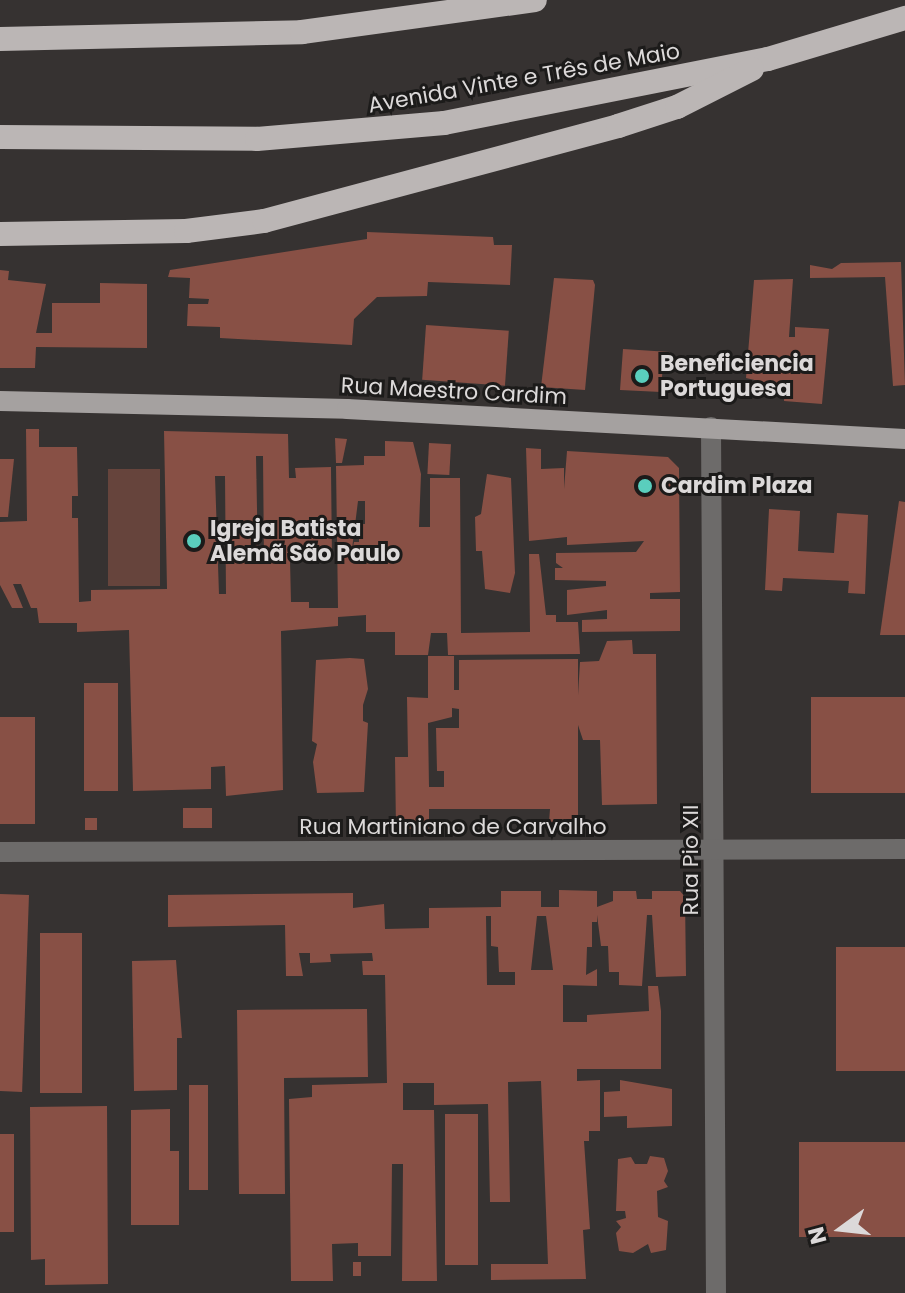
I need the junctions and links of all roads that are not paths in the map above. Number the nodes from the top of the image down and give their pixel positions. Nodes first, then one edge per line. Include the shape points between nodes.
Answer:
1 (535, 0) edge
2 (905, 18) edge
3 (0, 28) edge
4 (29, 38) junction
5 (0, 39) edge
6 (768, 59) junction
7 (0, 137) edge
8 (0, 234) edge
9 (0, 401) edge
10 (711, 427) junction
11 (905, 439) edge
12 (905, 849) edge
13 (716, 850) junction
14 (0, 852) edge
15 (716, 1293) edge

1 - 4 highway via 302,32
2 - 6 highway, Avenida Vinte e Três de Maio
3 - 4 main road
4 - 5 highway
6 - 7 highway, Avenida Vinte e Três de Maio via 444,123 332,136
6 - 8 highway via 722,87 618,126 264,221 186,231
9 - 10 main road, Rua Maestro Cardim via 347,409
10 - 11 main road, Rua Maestro Cardim
10 - 13 street, Rua Pio XII
12 - 13 street, Rua Martiniano de Carvalho
13 - 14 street, Rua Martiniano de Carvalho
13 - 15 street, Rua Pio XII

